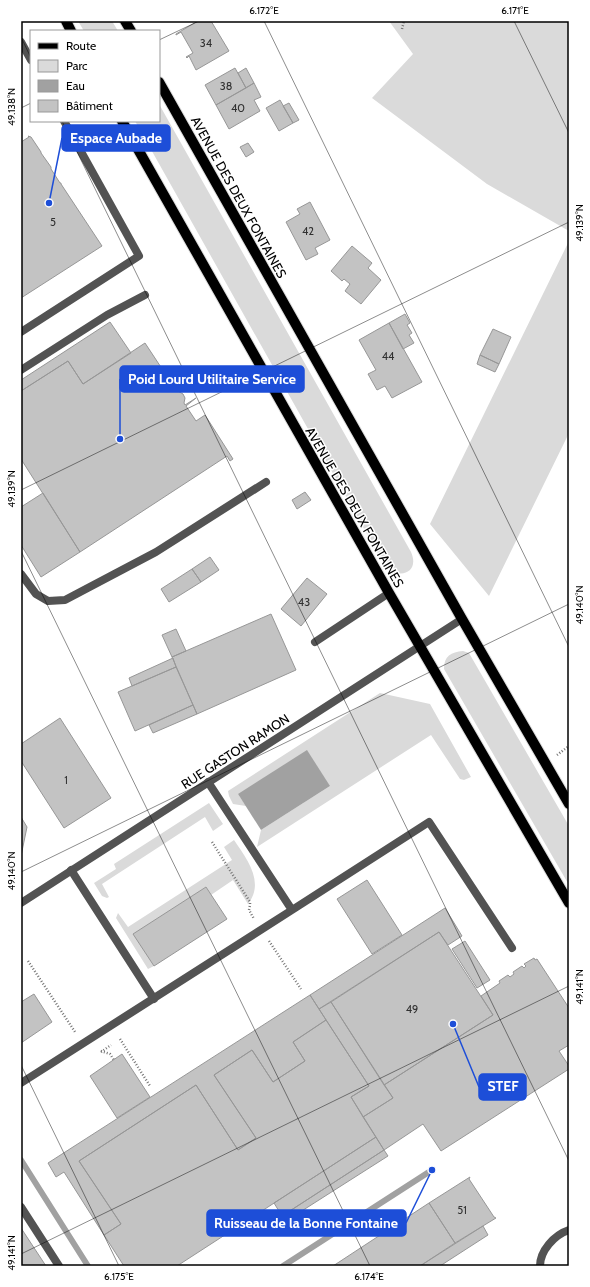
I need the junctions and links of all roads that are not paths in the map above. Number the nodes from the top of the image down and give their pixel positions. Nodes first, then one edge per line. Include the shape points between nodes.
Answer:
1 (66, 21) edge
2 (125, 21) edge
3 (70, 30) edge
4 (130, 30) edge
5 (21, 42) edge
6 (30, 58) edge
7 (160, 84) edge
8 (65, 122) edge
9 (123, 122) edge
10 (145, 295) dead end
11 (21, 332) edge
12 (21, 370) edge
13 (266, 482) dead end
14 (21, 574) edge
15 (389, 593) junction
16 (462, 619) junction
17 (315, 642) dead end
18 (420, 646) junction
19 (208, 782) junction
20 (569, 804) edge
21 (72, 870) junction
22 (21, 903) edge
23 (569, 903) edge
24 (292, 910) junction
25 (512, 948) dead end
26 (154, 999) junction
27 (21, 1083) edge
28 (21, 1206) edge
29 (569, 1230) edge
30 (60, 1266) edge
31 (540, 1266) edge

1 - 3 main road
2 - 4 main road
5 - 6 street
7 - 16 main road, AVENUE DES DEUX FONTAINES
8 - 11 street via 139,256
9 - 15 main road, AVENUE DES DEUX FONTAINES
10 - 12 street via 107,315
13 - 14 street via 156,552 65,600 48,601 36,594
15 - 17 street
15 - 18 main road, AVENUE DES DEUX FONTAINES
16 - 18 street, RUE GASTON RAMON
16 - 20 main road, AVENUE DES DEUX FONTAINES
18 - 19 street, RUE GASTON RAMON
18 - 23 main road, AVENUE DES DEUX FONTAINES
19 - 21 street, RUE GASTON RAMON
19 - 24 street
21 - 22 street, RUE GASTON RAMON
21 - 26 street
24 - 25 street via 429,822
24 - 26 street
26 - 27 street
28 - 30 street
29 - 31 street via 549,1244 540,1260

